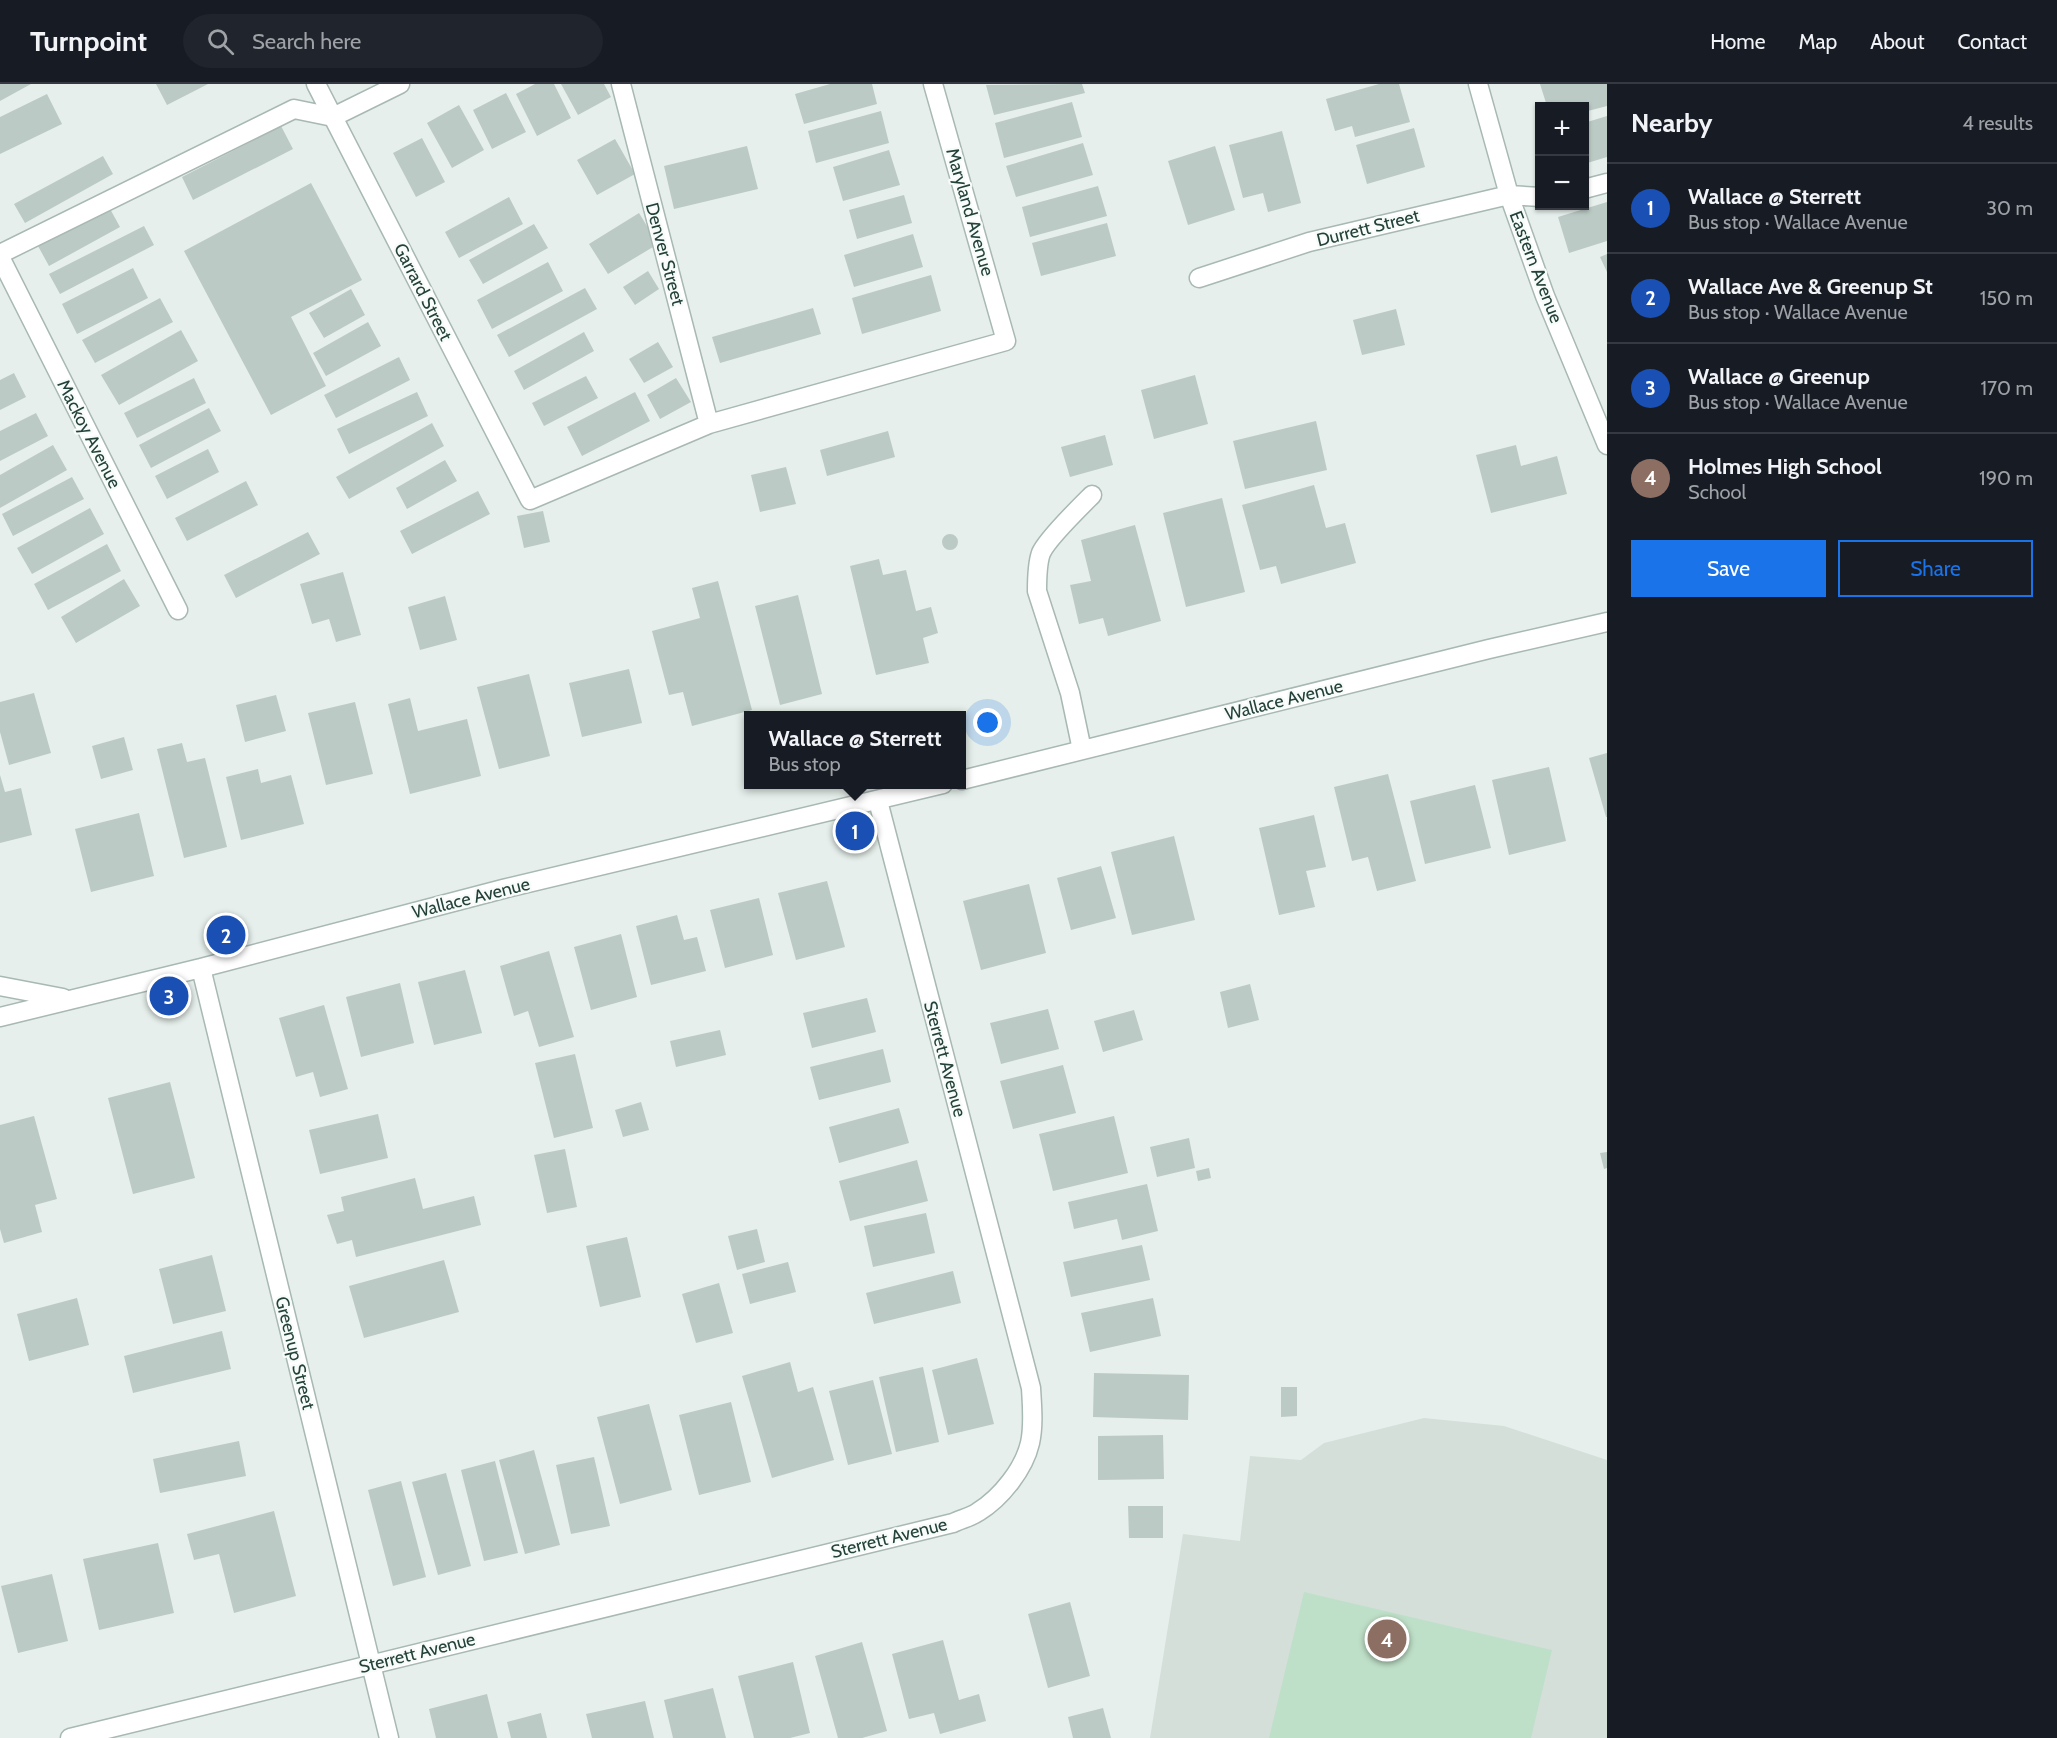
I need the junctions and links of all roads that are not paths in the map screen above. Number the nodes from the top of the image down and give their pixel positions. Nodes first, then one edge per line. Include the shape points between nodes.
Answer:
1 (316, 84) edge
2 (400, 84) edge
3 (621, 84) edge
4 (933, 84) edge
5 (1478, 84) edge
6 (333, 117) junction
7 (1607, 183) edge
8 (1589, 188) edge
9 (1509, 195) junction
10 (1535, 197) edge
11 (0, 255) edge
12 (1199, 278) dead end
13 (709, 424) junction
14 (1607, 445) edge
15 (1092, 495) dead end
16 (178, 610) dead end
17 (1607, 622) edge
18 (1082, 750) junction
19 (966, 779) edge
20 (924, 789) edge
21 (878, 801) junction
22 (201, 968) junction
23 (0, 986) edge
24 (70, 1000) junction
25 (0, 1017) edge
26 (370, 1664) junction
27 (70, 1738) edge
28 (389, 1738) edge

1 - 6 street, Garrard Street
2 - 6 street
3 - 13 street, Denver Street
4 - 13 street, Maryland Avenue via 1006,341
5 - 9 street, Eastern Avenue
6 - 11 street via 294,109
6 - 13 street, Garrard Street via 530,500
7 - 8 street
9 - 10 street, Durrett Street
9 - 12 street, Durrett Street via 1309,242
9 - 14 street, Eastern Avenue via 1545,296
11 - 16 street, Mackoy Avenue
15 - 18 street via 1041,552 1037,576 1037,591 1070,693
17 - 18 street, Wallace Avenue
18 - 19 street, Wallace Avenue
20 - 21 street, Wallace Avenue
21 - 22 street, Wallace Avenue via 503,888
21 - 26 street, Sterrett Avenue via 1032,1388 1030,1444 1017,1473 992,1502 953,1523
22 - 24 street, Wallace Avenue
22 - 26 street, Greenup Street
23 - 24 street
24 - 25 street, Wallace Avenue
26 - 27 street, Sterrett Avenue
26 - 28 street, Greenup Street

